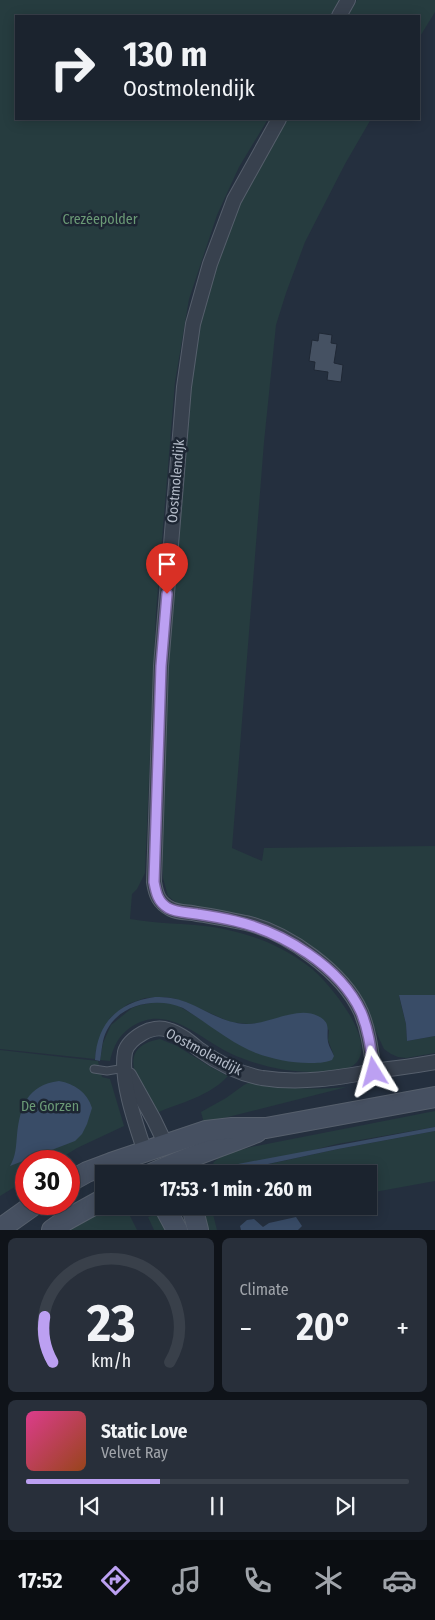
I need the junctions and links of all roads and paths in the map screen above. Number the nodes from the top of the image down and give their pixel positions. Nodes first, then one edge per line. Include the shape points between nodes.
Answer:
1 (348, 0) edge
2 (340, 15) edge
3 (278, 120) edge
4 (435, 1062) edge
5 (125, 1068) junction
6 (94, 1069) dead end
7 (374, 1072) junction
8 (435, 1097) edge
9 (266, 1128) junction
10 (166, 1145) junction
11 (145, 1152) junction
12 (149, 1165) edge
13 (175, 1165) edge
14 (183, 1165) edge
15 (80, 1176) edge
16 (95, 1204) edge
17 (20, 1215) edge
18 (168, 1215) edge
19 (194, 1215) edge
20 (0, 1229) edge
21 (52, 1230) edge
22 (176, 1230) edge
23 (198, 1230) edge

1 - 2 street
3 - 7 street, Oostmolendijk via 234,200 210,264 193,324 184,387 161,666 154,882 159,900 174,911 250,924 284,939 323,965 344,987 360,1011 369,1036
4 - 7 street
5 - 6 lane
5 - 7 street, Oostmolendijk via 125,1051 130,1043 157,1028 169,1030 244,1074 261,1078 311,1081
5 - 10 street
5 - 11 street, Oostmolendijk via 132,1112
8 - 9 main road
9 - 10 main road via 206,1132
9 - 14 main road via 202,1152
10 - 11 main road
10 - 13 main road
11 - 12 main road
11 - 15 main road
16 - 21 main road
17 - 20 main road
18 - 22 main road
19 - 23 main road

